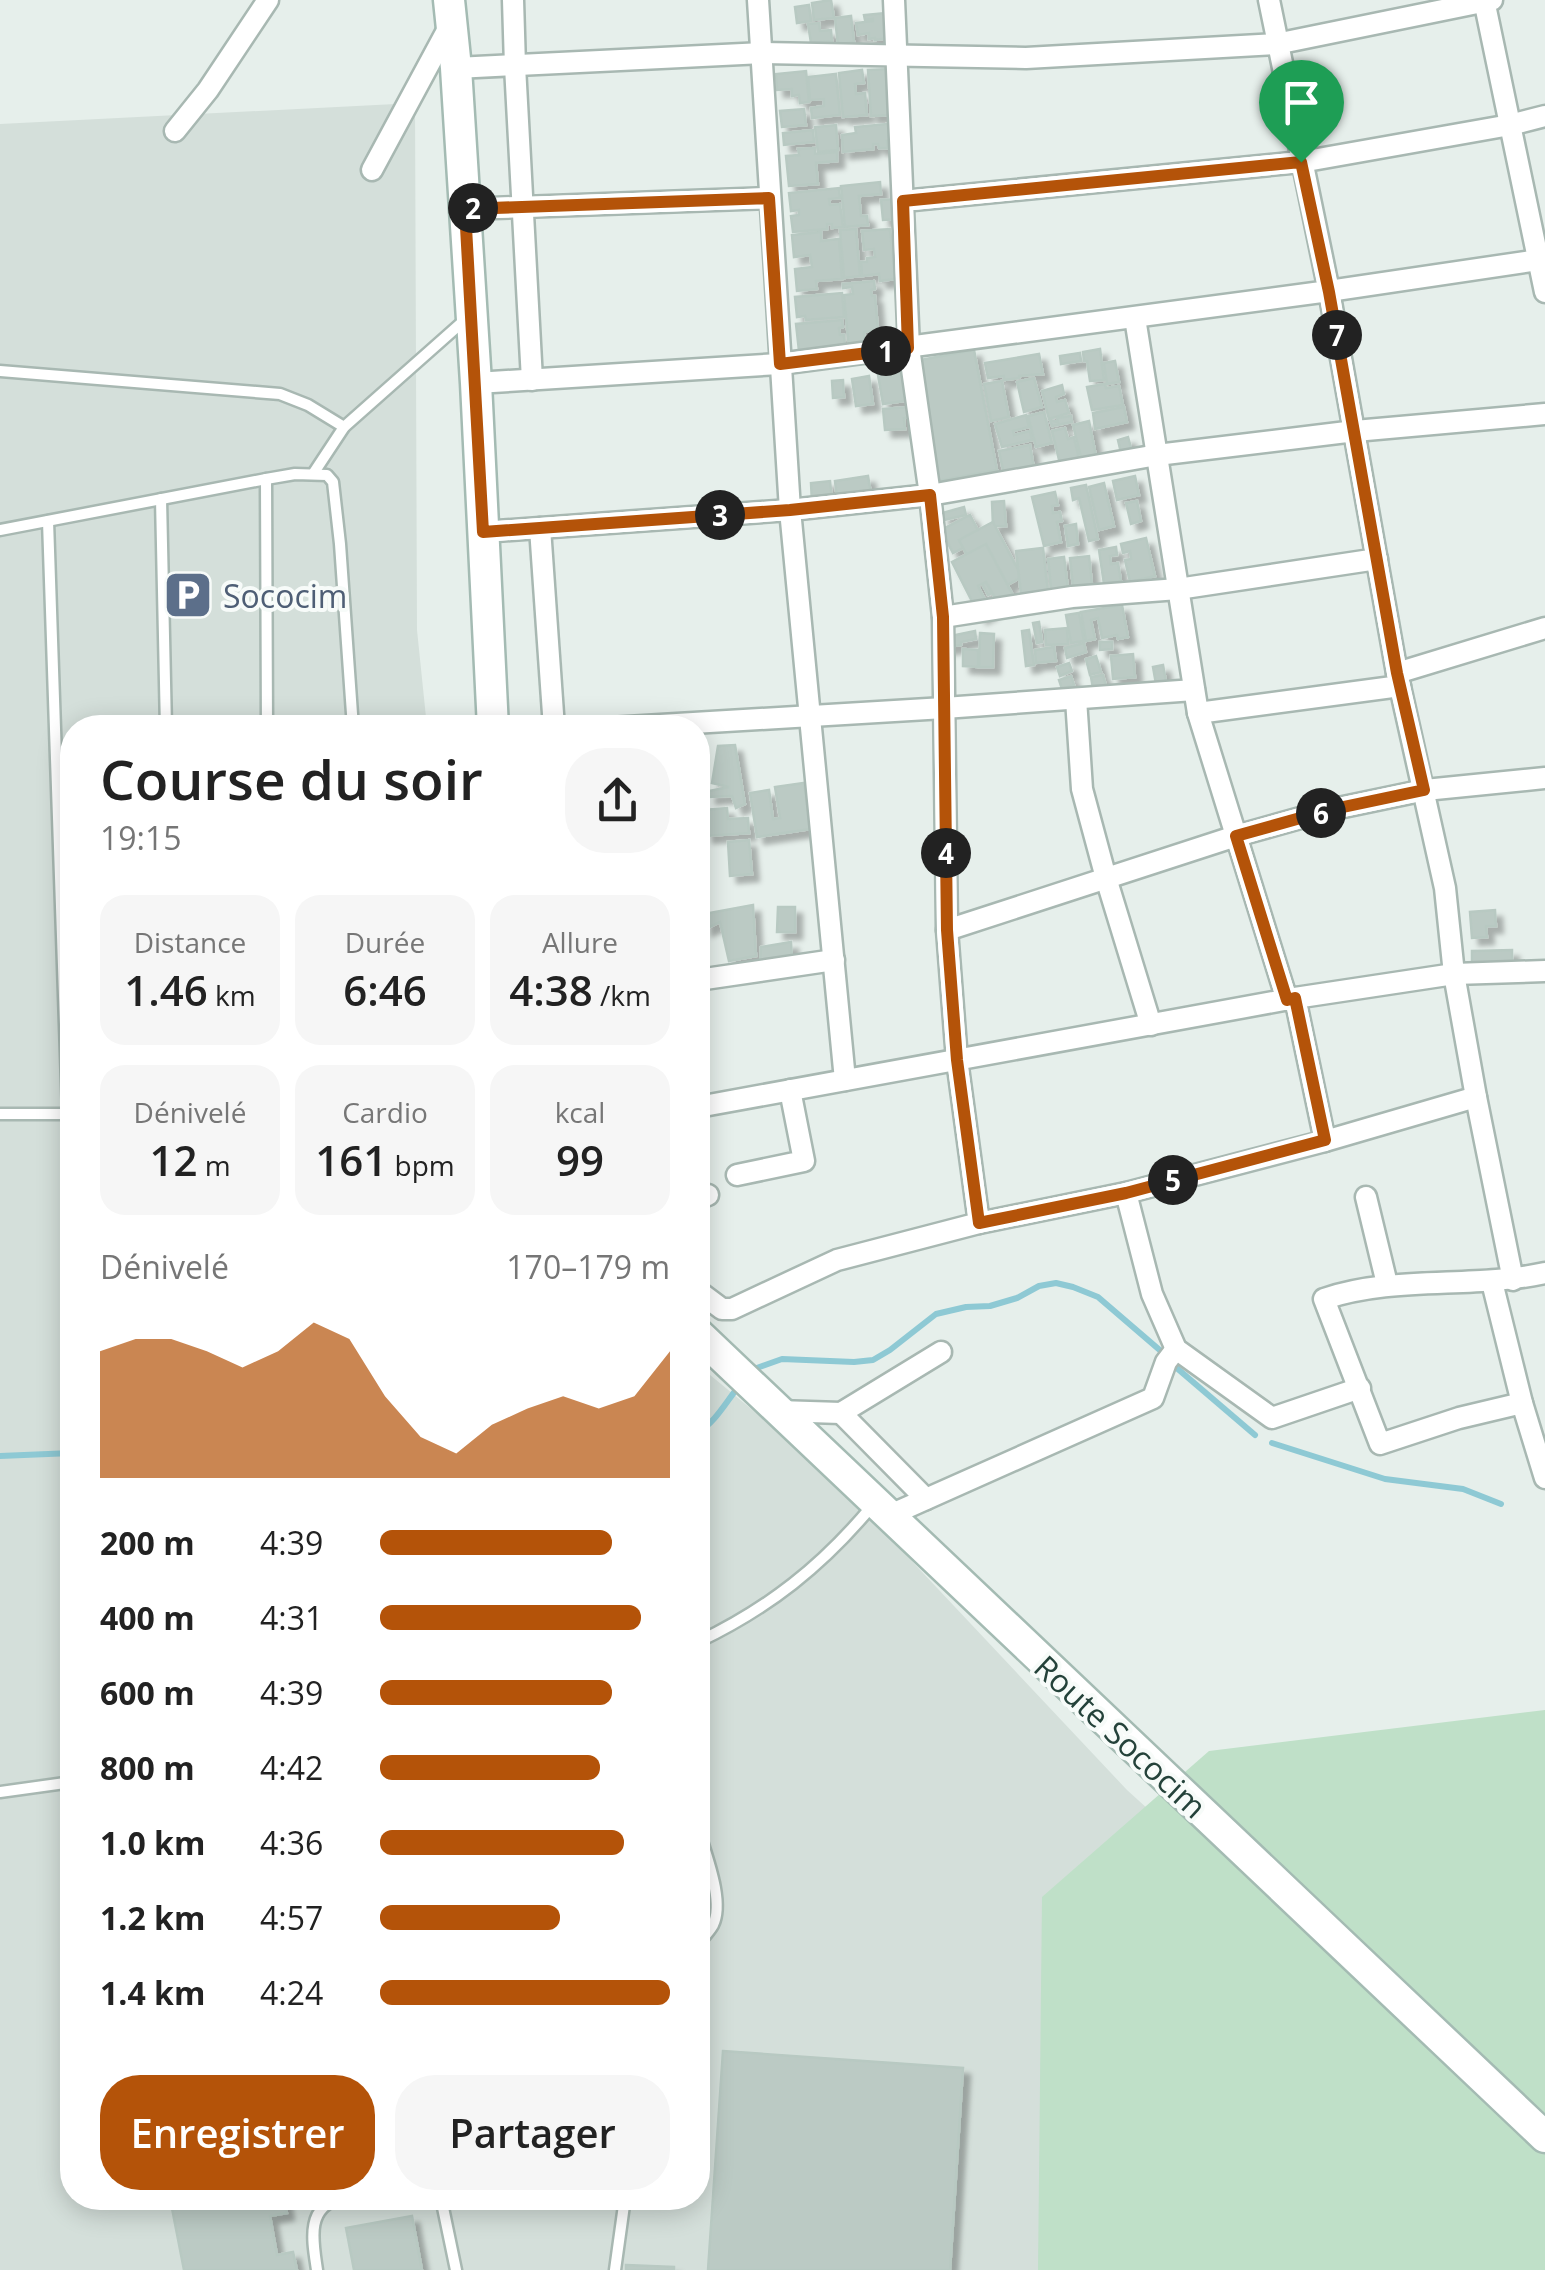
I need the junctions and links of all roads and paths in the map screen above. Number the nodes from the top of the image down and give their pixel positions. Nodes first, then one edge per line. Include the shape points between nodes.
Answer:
1 (268, 0) edge
2 (514, 0) edge
3 (758, 0) edge
4 (894, 0) edge
5 (1268, 0) edge
6 (1487, 1) edge
7 (451, 7) edge
8 (1276, 44) junction
9 (762, 53) junction
10 (897, 56) junction
11 (515, 66) junction
12 (456, 68) junction
13 (1545, 116) edge
14 (1510, 124) junction
15 (176, 131) dead end
16 (1301, 162) junction
17 (372, 170) dead end
18 (769, 198) junction
19 (903, 201) junction
20 (522, 207) junction
21 (465, 209) junction
22 (1542, 260) edge
23 (1329, 292) junction
24 (1545, 292) edge
25 (472, 314) junction
26 (1135, 318) junction
27 (908, 348) junction
28 (780, 364) junction
29 (0, 371) edge
30 (532, 380) junction
31 (476, 383) junction
32 (1545, 414) edge
33 (344, 427) junction
34 (1355, 431) junction
35 (1157, 456) junction
36 (313, 474) junction
37 (266, 479) junction
38 (930, 495) junction
39 (160, 500) junction
40 (790, 510) junction
41 (48, 521) junction
42 (540, 528) junction
43 (0, 530) edge
44 (483, 532) junction
45 (1377, 559) junction
46 (1178, 589) junction
47 (943, 617) junction
48 (1545, 628) edge
49 (1398, 680) junction
50 (1194, 690) junction
51 (1076, 699) junction
52 (944, 708) junction
53 (1198, 713) junction
54 (166, 715) edge
55 (268, 715) edge
56 (353, 715) edge
57 (492, 715) edge
58 (553, 715) edge
59 (811, 717) junction
60 (710, 723) edge
61 (1545, 778) edge
62 (1424, 790) junction
63 (1236, 836) junction
64 (60, 844) edge
65 (1106, 878) junction
66 (947, 930) junction
67 (834, 960) junction
68 (1545, 971) edge
69 (1454, 974) junction
70 (710, 978) edge
71 (1291, 999) junction
72 (1151, 1025) junction
73 (957, 1060) junction
74 (845, 1080) junction
75 (790, 1090) junction
76 (1476, 1097) junction
77 (710, 1105) edge
78 (0, 1114) edge
79 (60, 1114) edge
80 (1325, 1140) junction
81 (738, 1176) dead end
82 (1126, 1193) junction
83 (1366, 1197) dead end
84 (979, 1223) junction
85 (1545, 1273) edge
86 (1502, 1281) junction
87 (1387, 1284) junction
88 (710, 1300) edge
89 (710, 1346) edge
90 (1176, 1349) junction
91 (941, 1352) dead end
92 (1360, 1388) junction
93 (1522, 1402) junction
94 (778, 1411) junction
95 (841, 1413) junction
96 (1545, 1478) edge
97 (926, 1499) junction
98 (881, 1509) junction
99 (710, 1636) edge
100 (60, 1784) edge
101 (0, 1792) edge
102 (710, 1875) edge
103 (710, 1929) edge
104 (1545, 2136) edge
105 (321, 2210) edge
106 (444, 2210) edge
107 (623, 2210) edge
108 (317, 2270) edge
109 (456, 2270) edge
110 (615, 2270) edge

1 - 15 street
2 - 11 street
3 - 9 street
4 - 10 street
5 - 8 street
6 - 8 street
6 - 14 street
7 - 12 street
7 - 17 street via 440,45
8 - 10 street via 1026,58
8 - 16 street
9 - 10 street
9 - 11 street
9 - 18 street
10 - 19 street
11 - 12 street
11 - 20 street
12 - 21 street
13 - 14 street
14 - 16 street
14 - 22 street
16 - 19 street
16 - 23 street
18 - 20 street
18 - 28 street
19 - 27 street
20 - 21 street
20 - 30 street
21 - 25 street
22 - 23 street
22 - 24 street
23 - 26 street
23 - 34 street
25 - 31 street
25 - 33 lane
26 - 27 street
26 - 35 street
27 - 28 street
27 - 38 street
28 - 30 street
28 - 40 street
29 - 33 lane via 280,394
30 - 31 street
31 - 44 street
32 - 34 street
33 - 36 lane
34 - 35 street
34 - 45 street
35 - 38 street
35 - 46 street
36 - 37 lane
36 - 56 lane via 327,475 333,486
37 - 39 lane
37 - 55 lane
38 - 40 street
38 - 47 street
39 - 41 lane
39 - 54 lane
40 - 42 street
40 - 59 street
41 - 43 lane
41 - 64 lane
42 - 44 street
42 - 58 street
44 - 57 street
45 - 46 street
45 - 49 street
46 - 47 street
46 - 50 street
47 - 52 street
48 - 49 street
49 - 53 street
49 - 62 street
50 - 51 street
50 - 53 street
51 - 52 street
51 - 65 street via 1082,789
52 - 59 street
52 - 66 street
53 - 63 street
59 - 60 street
59 - 67 street
61 - 62 street
62 - 63 street
62 - 69 street
63 - 65 street
63 - 71 street
65 - 66 street
65 - 72 street
66 - 73 street
67 - 70 street
67 - 74 street
68 - 69 street
69 - 71 street
69 - 76 street
71 - 72 street
71 - 80 street
72 - 73 street
73 - 74 street
73 - 84 street
74 - 75 street
75 - 77 street
75 - 81 street via 804,1161
76 - 80 street
76 - 86 street
78 - 79 lane
80 - 82 street
82 - 84 street
82 - 90 street via 1152,1294
83 - 87 street
84 - 88 street via 837,1260 732,1310
85 - 86 street
86 - 87 street
86 - 93 street
87 - 92 street via 1324,1300
89 - 94 street, Route Sococim
90 - 92 street via 1272,1418
90 - 97 street via 1153,1398
91 - 95 street
92 - 93 street via 1380,1444
93 - 96 street
94 - 95 street
94 - 98 street, Route Sococim
95 - 97 street
97 - 98 street
98 - 99 lane via 776,1598
98 - 104 street, Route Sococim
100 - 101 lane
102 - 103 lane via 716,1899
105 - 108 lane via 312,2234
106 - 109 lane
107 - 110 lane

